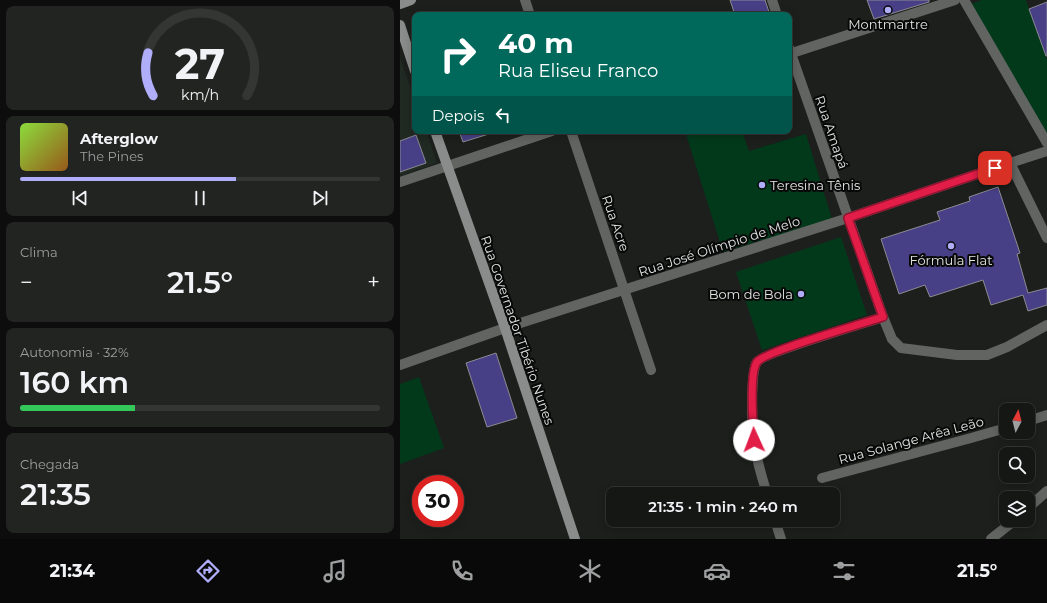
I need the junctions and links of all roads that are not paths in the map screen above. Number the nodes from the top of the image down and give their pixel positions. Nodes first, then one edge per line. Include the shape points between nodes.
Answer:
1 (411, 0) edge
2 (525, 0) edge
3 (772, 0) edge
4 (956, 0) edge
5 (964, 0) edge
6 (400, 4) edge
7 (529, 12) edge
8 (777, 12) edge
9 (400, 25) edge
10 (792, 51) edge
11 (792, 58) edge
12 (412, 62) edge
13 (436, 134) edge
14 (543, 134) edge
15 (572, 134) edge
16 (1047, 143) edge
17 (1047, 151) edge
18 (1010, 163) junction
19 (446, 165) junction
20 (400, 182) edge
21 (848, 218) junction
22 (1047, 238) edge
23 (625, 289) junction
24 (883, 317) junction
25 (1047, 325) edge
26 (506, 328) junction
27 (400, 366) edge
28 (651, 370) dead end
29 (1047, 415) edge
30 (1035, 419) edge
31 (999, 430) edge
32 (822, 478) dead end
33 (765, 487) edge
34 (1047, 491) edge
35 (1035, 502) edge
36 (777, 527) edge
37 (1006, 527) edge
38 (575, 539) edge
39 (781, 539) edge
40 (991, 539) edge

1 - 6 street
2 - 7 street
3 - 8 street
4 - 10 street
5 - 16 street
9 - 12 street
11 - 21 street, Rua Amapá
13 - 19 street, Rua Governador Tibério Nunes
14 - 19 street
15 - 23 street, Rua Acre
17 - 18 street, Rua José Olímpio de Melo
18 - 21 street, Rua José Olímpio de Melo
18 - 22 street
19 - 20 street
19 - 26 street, Rua Governador Tibério Nunes
21 - 23 street, Rua José Olímpio de Melo
21 - 24 street, Rua Amapá
23 - 26 street, Rua José Olímpio de Melo
23 - 28 street, Rua Acre
24 - 25 street, Rua Amapá via 892,339 901,348 957,355 987,355
24 - 33 street via 766,356 756,363 753,374 754,440
26 - 27 street, Rua José Olímpio de Melo
26 - 38 street, Rua Governador Tibério Nunes
29 - 30 street
31 - 32 street, Rua Solange Arêa Leão
34 - 35 street
36 - 39 street
37 - 40 street

